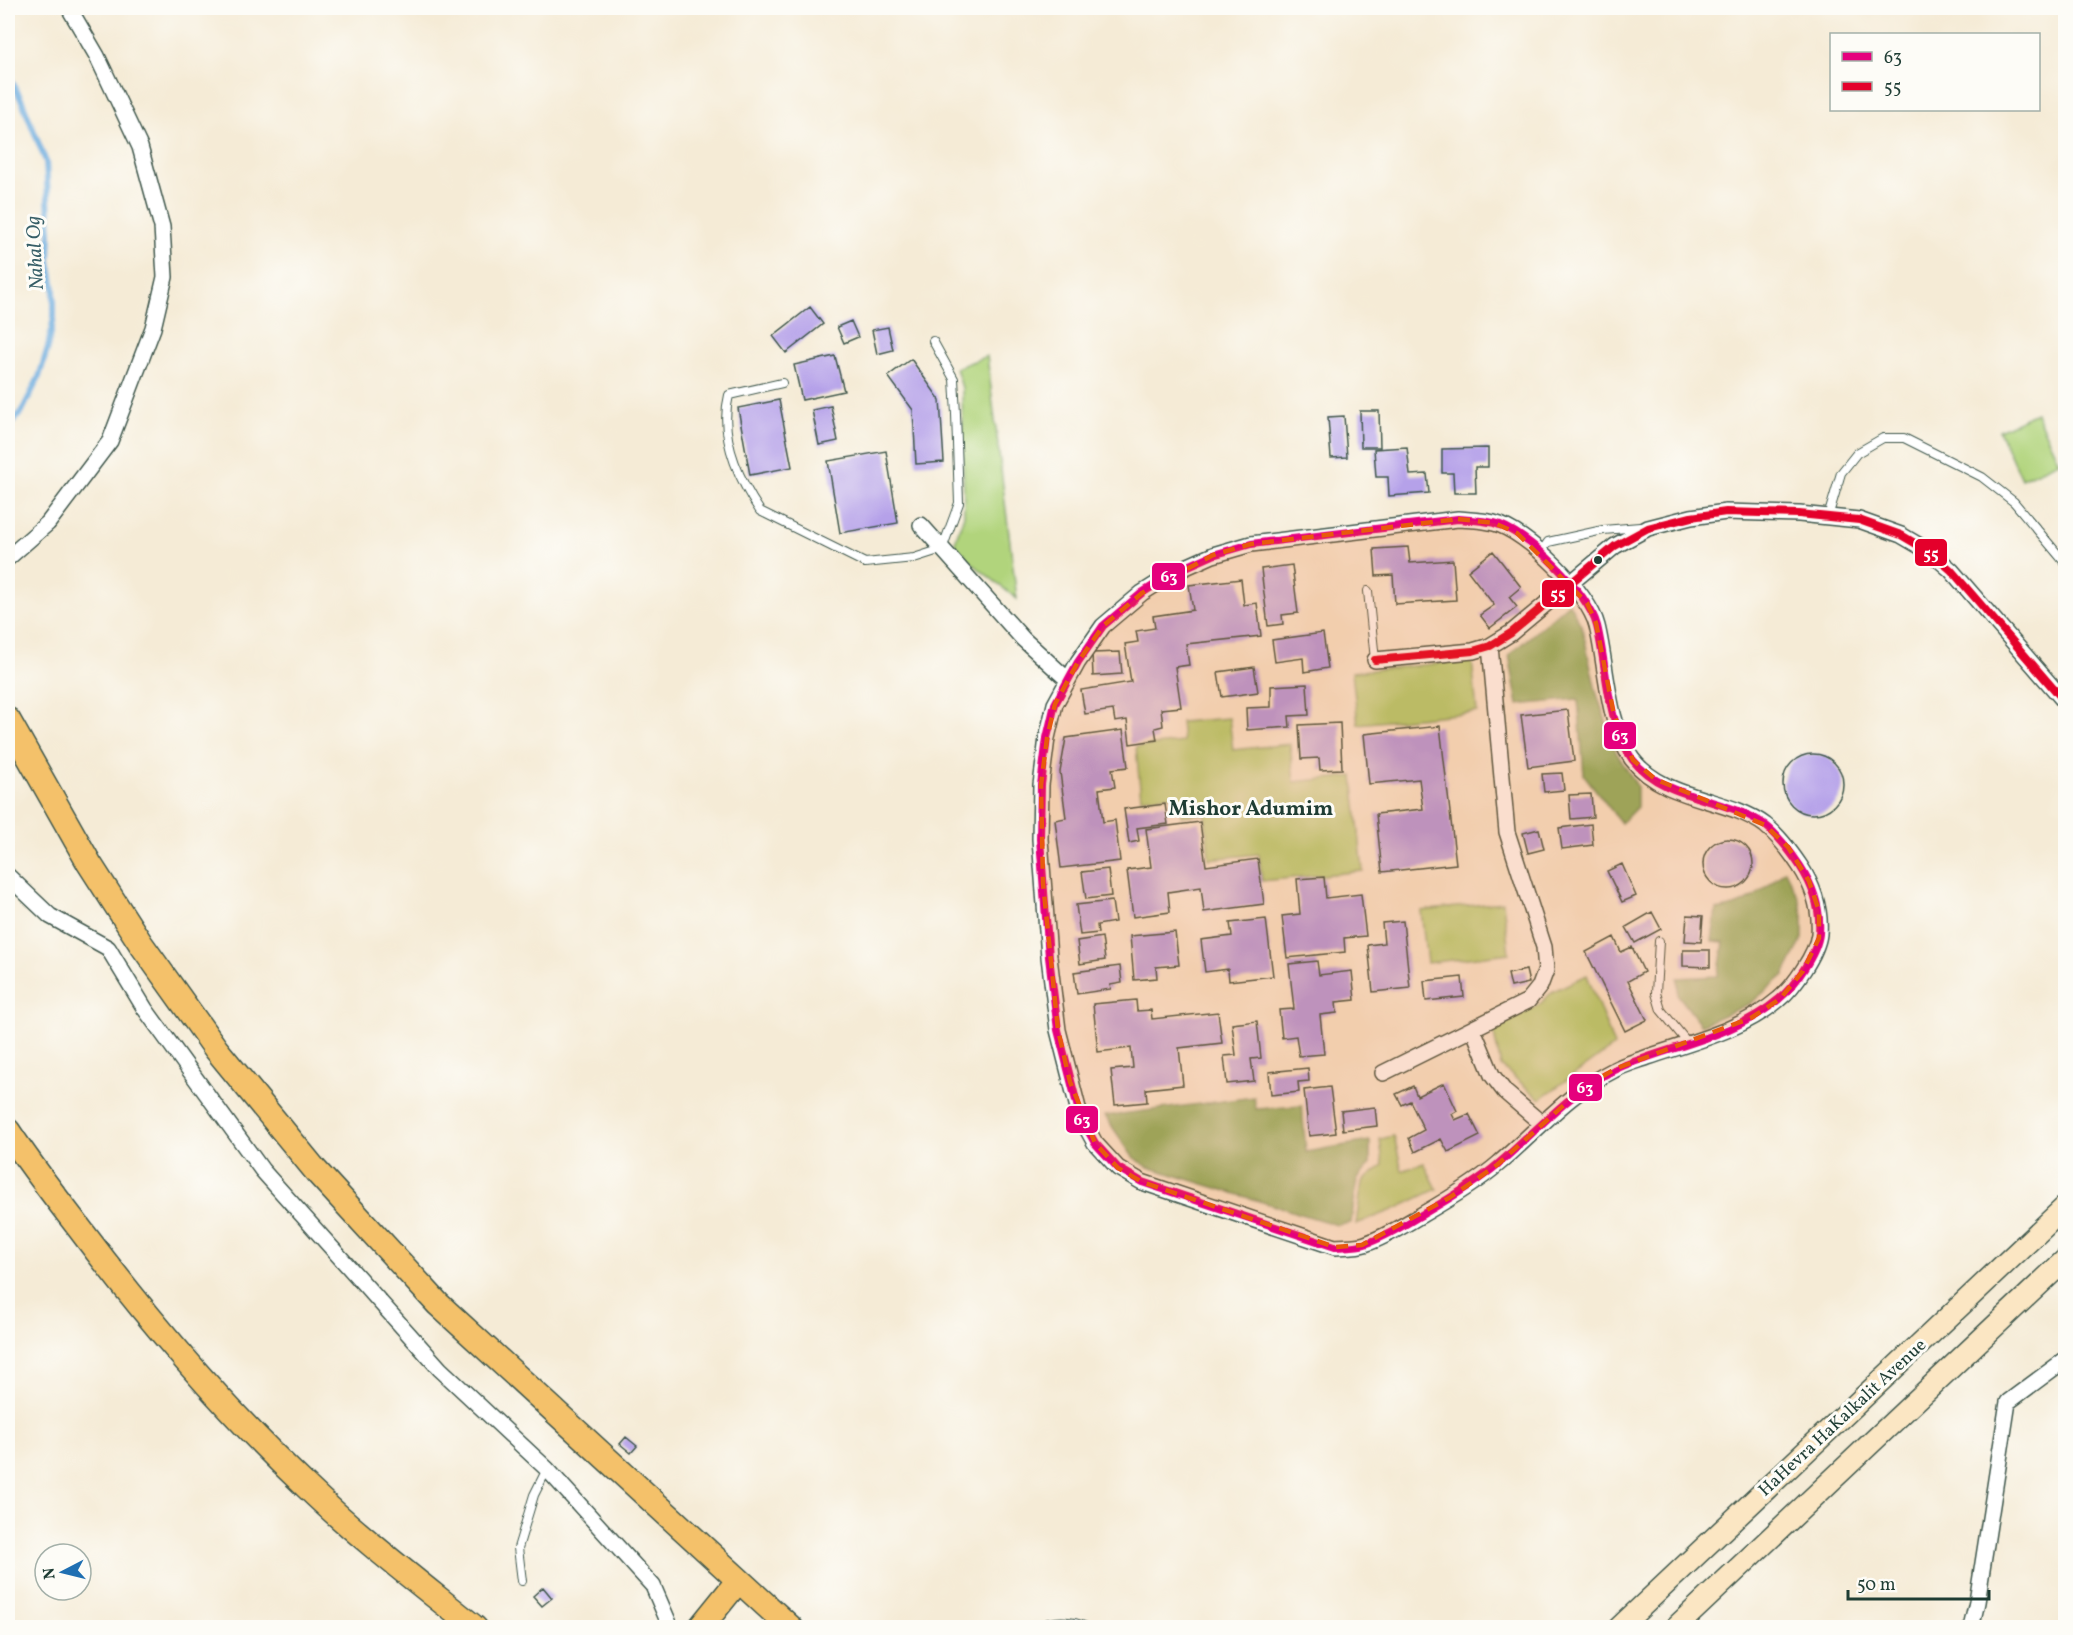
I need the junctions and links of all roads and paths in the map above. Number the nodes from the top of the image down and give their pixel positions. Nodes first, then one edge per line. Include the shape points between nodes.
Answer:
1 (69, 8) edge
2 (933, 341) dead end
3 (782, 383) dead end
4 (1828, 517) junction
5 (921, 525) dead end
6 (1657, 526) junction
7 (942, 549) junction
8 (9, 551) edge
9 (1541, 552) junction
10 (2066, 564) edge
11 (1571, 583) junction
12 (1368, 591) dead end
13 (1490, 646) junction
14 (1375, 660) joint
15 (1068, 680) junction
16 (2066, 703) edge
17 (8, 720) edge
18 (8, 876) edge
19 (1659, 941) dead end
20 (1473, 1029) junction
21 (1688, 1043) junction
22 (1383, 1073) dead end
23 (1541, 1123) junction
24 (8, 1131) edge
25 (2066, 1206) edge
26 (2066, 1259) edge
27 (2066, 1359) edge
28 (547, 1469) junction
29 (522, 1581) dead end
30 (738, 1581) junction
31 (475, 1628) edge
32 (671, 1628) edge
33 (700, 1628) edge
34 (719, 1628) edge
35 (791, 1628) edge
36 (1035, 1628) edge
37 (1089, 1628) edge
38 (1619, 1628) edge
39 (1675, 1628) edge
40 (1971, 1628) edge

1 - 8 street via 97,56 140,147 162,227 165,278 147,345 110,441 48,523
2 - 7 lane via 954,379 956,414 959,503
3 - 7 lane via 729,395 725,411 728,444 760,511 865,563 914,558
4 - 6 street via 1726,512
4 - 10 lane via 1840,473 1857,453 1882,438 1904,438 1982,477 2014,502
4 - 16 street via 1859,520 1901,535 1930,552 1951,570
5 - 7 street
6 - 9 lane via 1604,530 1548,542
6 - 11 street via 1615,546
7 - 15 street via 1023,639
9 - 11 street
9 - 15 street via 1517,533 1494,523 1458,519 1251,544 1177,571 1142,593 1103,626
11 - 13 street
11 - 21 street via 1596,623 1614,715 1633,760 1655,779 1689,796 1742,813 1765,825 1788,847 1809,880 1819,911 1819,938 1803,971 1780,999 1751,1018
12 - 14 lane
13 - 14 street
13 - 20 street via 1507,832 1544,947 1546,970 1528,1001
15 - 23 street via 1055,704 1041,785 1040,839 1049,957 1058,1030 1080,1116 1095,1143 1118,1168 1143,1182 1335,1247 1362,1245 1390,1234 1449,1198 1497,1165
17 - 30 main road via 89,863 141,944 216,1049 316,1171 438,1304
18 - 28 street via 50,916 108,948 145,1009 262,1170 441,1369
19 - 21 lane via 1656,993 1661,1010
20 - 22 street
20 - 23 street via 1492,1075 1505,1092
21 - 23 street via 1616,1069 1583,1088
24 - 31 main road via 126,1290 222,1402 307,1488 375,1549
25 - 38 main road, HaHevra HaKalkalit Avenue
26 - 39 main road, HaHevra HaKalkalit Avenue
27 - 40 street via 2008,1402
28 - 29 lane via 534,1495 518,1548
28 - 32 street via 653,1586
30 - 33 main road
30 - 34 main road
30 - 35 main road
36 - 37 lane via 1055,1620 1076,1621

